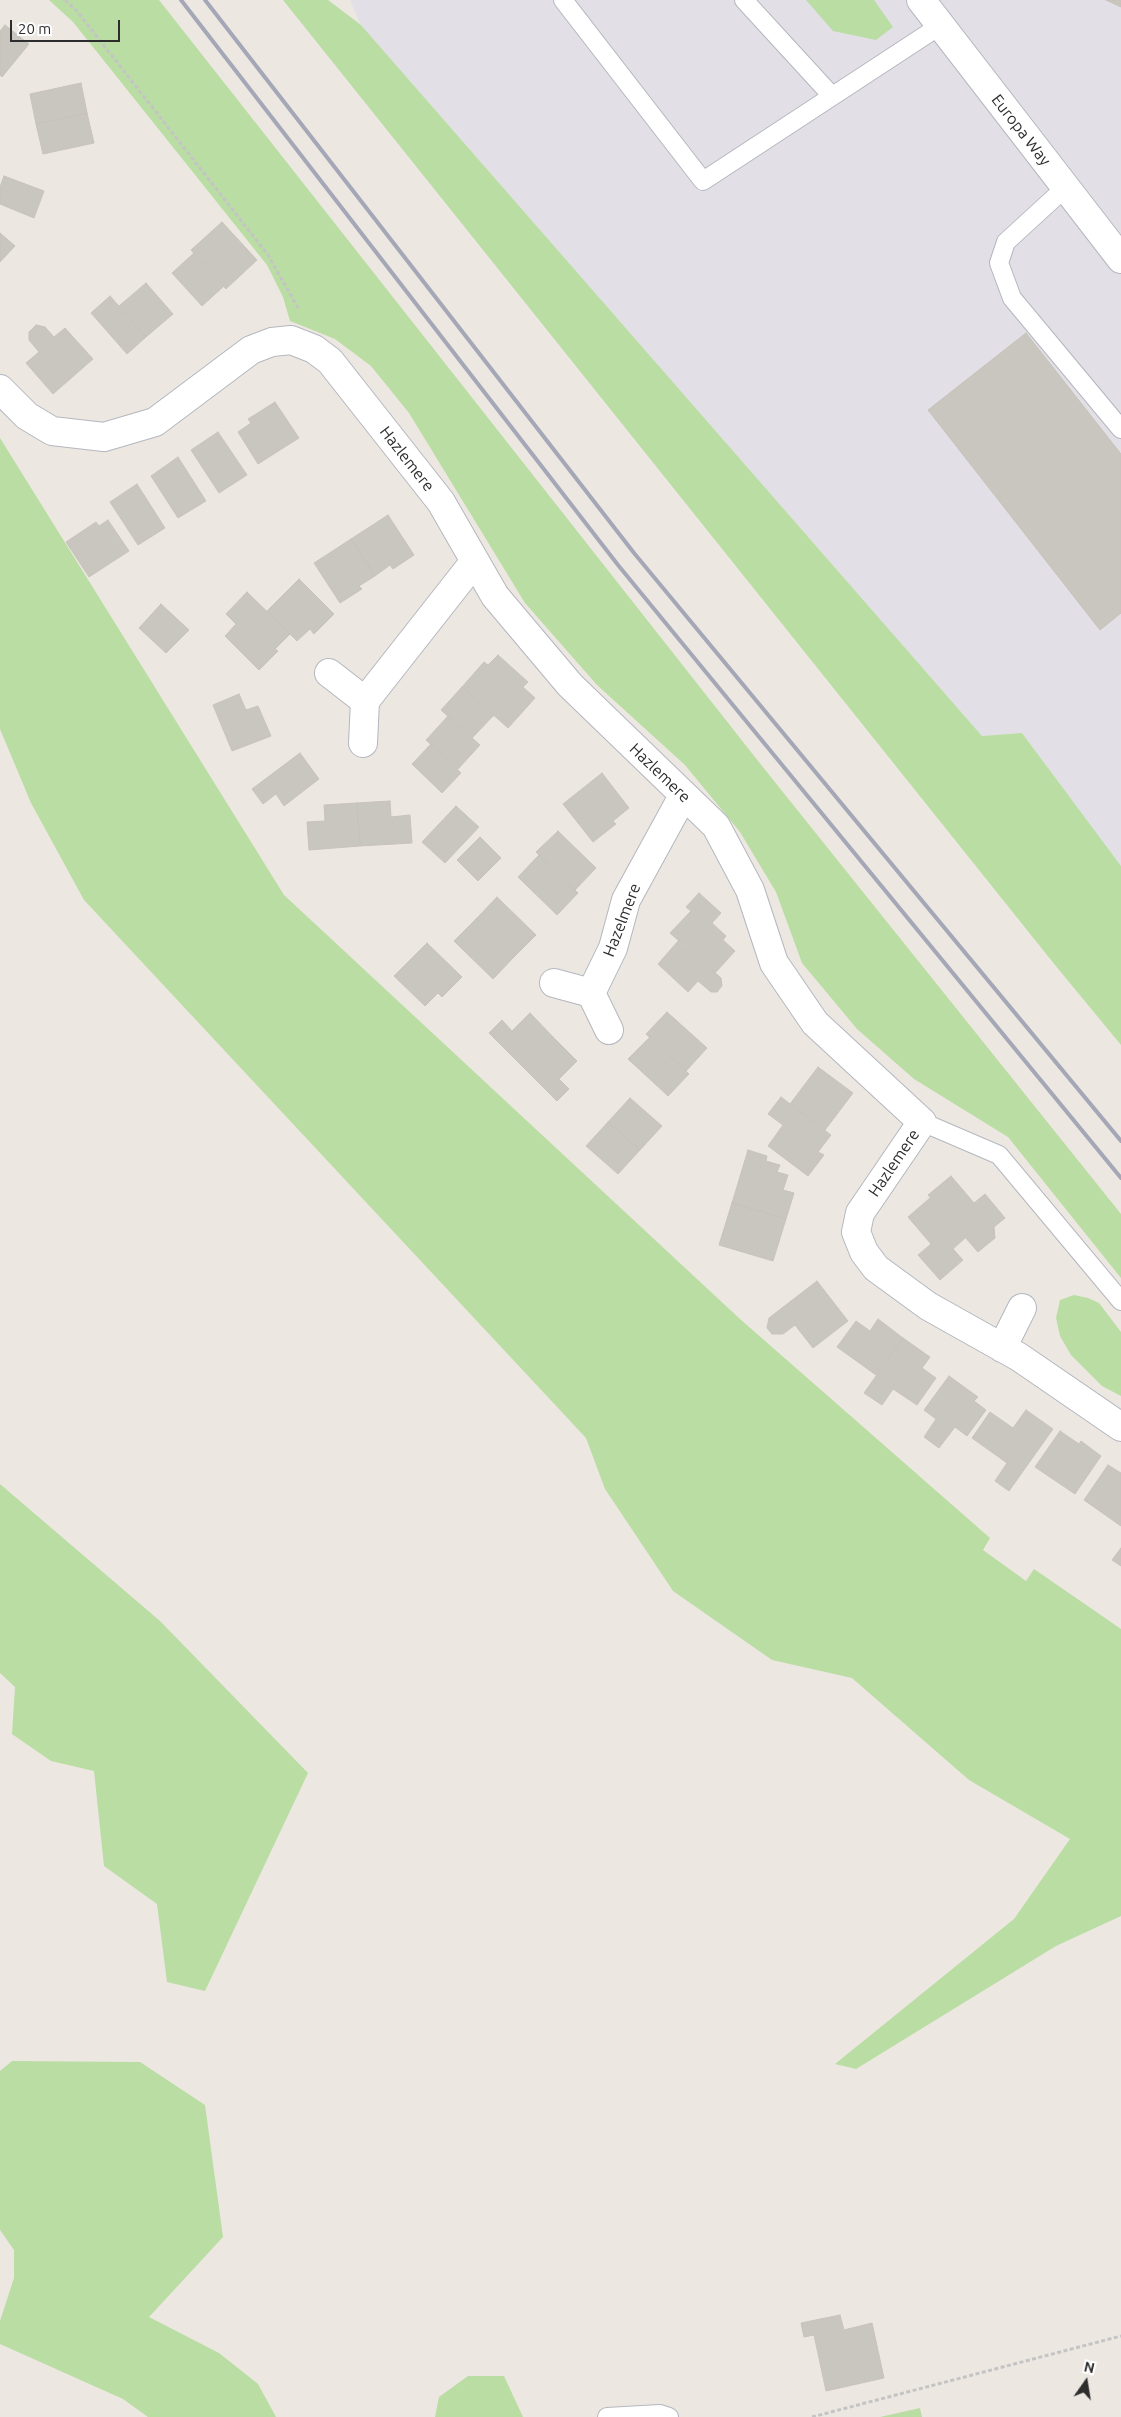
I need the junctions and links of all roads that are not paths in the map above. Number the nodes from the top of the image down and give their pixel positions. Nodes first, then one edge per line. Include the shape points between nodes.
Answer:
1 (563, 0) edge
2 (744, 0) edge
3 (921, 0) edge
4 (941, 25) junction
5 (832, 96) junction
6 (1066, 187) junction
7 (1121, 259) edge
8 (0, 389) edge
9 (1121, 429) edge
10 (475, 561) junction
11 (329, 673) dead end
12 (366, 701) junction
13 (363, 742) dead end
14 (683, 796) junction
15 (554, 983) dead end
16 (592, 993) junction
17 (609, 1030) dead end
18 (922, 1122) junction
19 (1121, 1301) edge
20 (1022, 1308) dead end
21 (1002, 1348) junction
22 (1121, 1427) edge
23 (606, 2417) edge
24 (669, 2417) edge

1 - 5 lane via 703,181
2 - 5 lane
3 - 4 street, Europa Way
4 - 5 lane
4 - 6 street, Europa Way
6 - 7 street, Europa Way
6 - 9 lane via 1006,242 998,263 1012,298
8 - 10 street, Hazlemere via 27,416 52,431 104,437 155,422 251,350 272,342 291,340 330,361 441,502
10 - 12 street
10 - 14 street, Hazlemere via 495,596 570,685
11 - 12 street
12 - 13 street
14 - 16 street, Hazelmere via 626,900 613,948
14 - 18 street, Hazlemere via 716,826 750,890 774,963 815,1023
15 - 16 street
16 - 17 street
18 - 19 lane via 999,1155
18 - 21 street, Hazlemere via 860,1213 856,1232 864,1252 876,1268 928,1306
20 - 21 street
21 - 22 street, Hazlemere
23 - 24 lane via 660,2414

